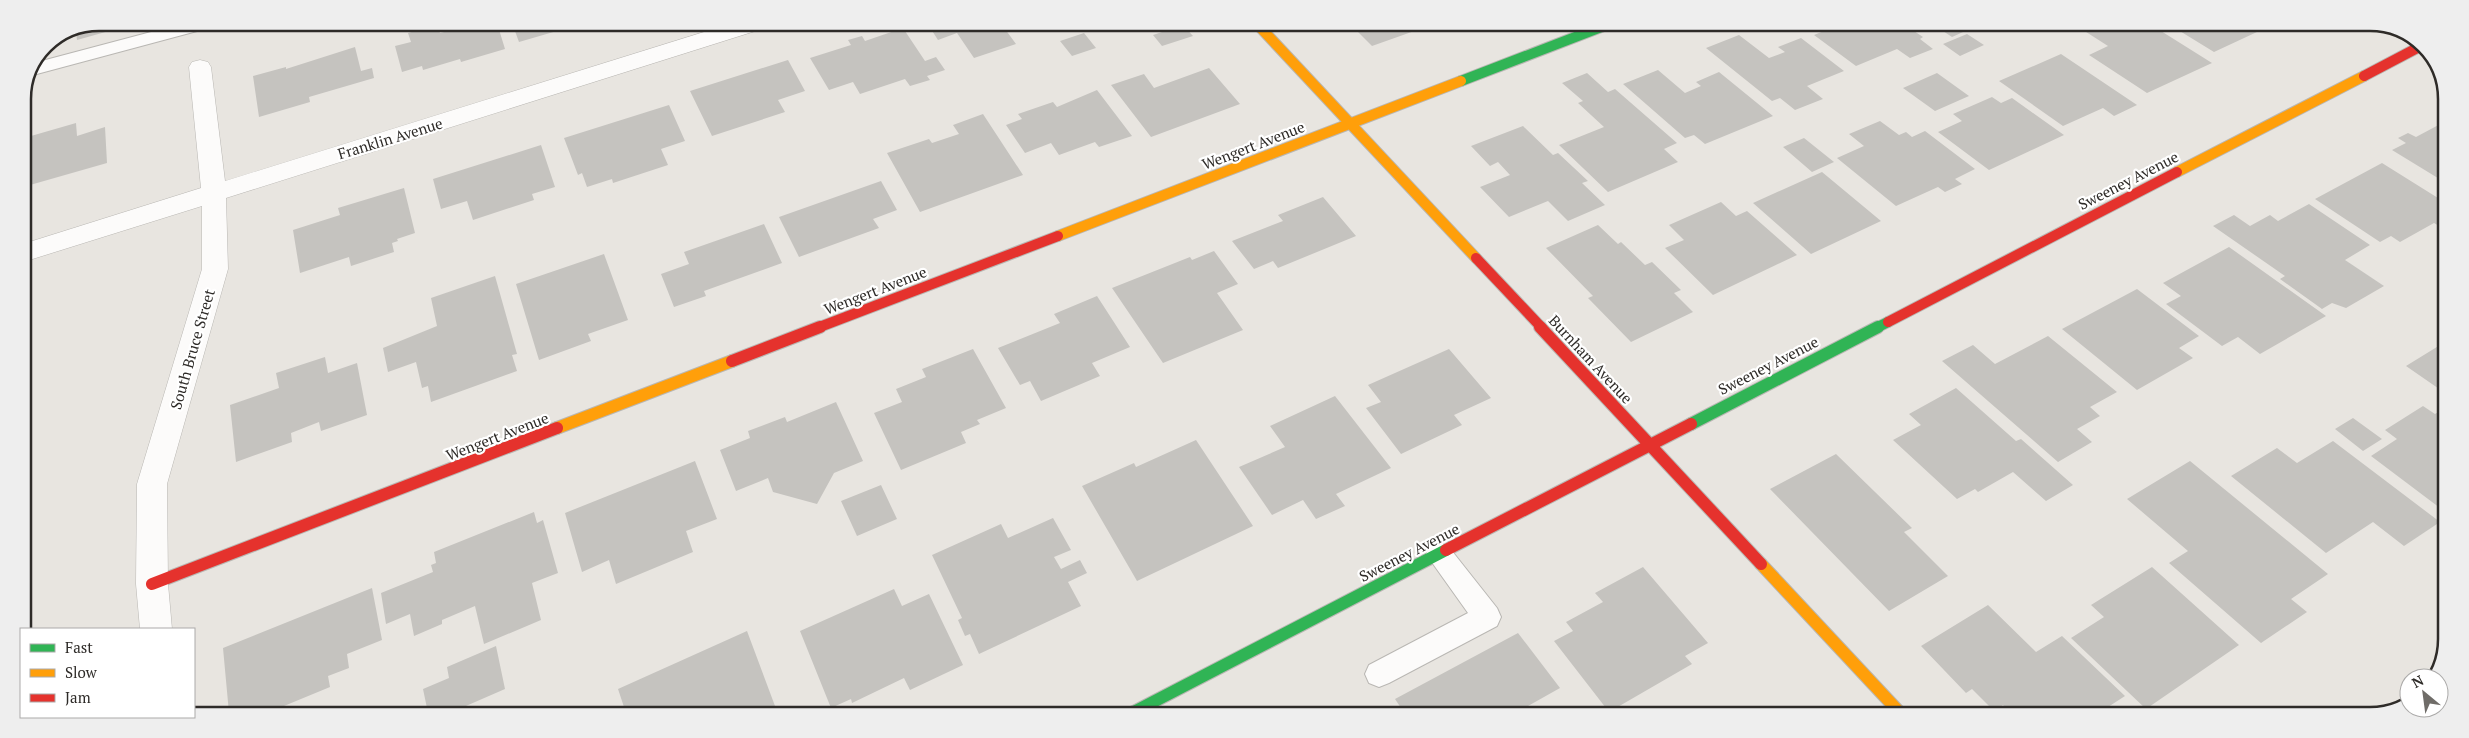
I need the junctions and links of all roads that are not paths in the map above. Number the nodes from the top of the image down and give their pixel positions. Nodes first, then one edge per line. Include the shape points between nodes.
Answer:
1 (175, 31) edge
2 (731, 31) edge
3 (1264, 31) edge
4 (1591, 31) edge
5 (2415, 49) edge
6 (200, 67) dead end
7 (39, 68) edge
8 (1350, 124) junction
9 (214, 193) junction
10 (31, 250) edge
11 (1650, 444) junction
12 (1439, 554) junction
13 (152, 584) junction
14 (156, 628) edge
15 (1379, 674) dead end
16 (1144, 707) edge
17 (1895, 707) edge

1 - 7 lane
2 - 9 street, Franklin Avenue
3 - 8 street, Burnham Avenue
4 - 8 street, Wengert Avenue
5 - 11 street, Sweeney Avenue
6 - 9 street, South Bruce Street
8 - 11 street, Burnham Avenue
8 - 13 street, Wengert Avenue
9 - 10 street, Franklin Avenue
9 - 13 street, South Bruce Street via 215,268 152,484
11 - 12 street, Sweeney Avenue
11 - 17 street, Burnham Avenue
12 - 15 lane via 1487,616
12 - 16 street, Sweeney Avenue
13 - 14 street, South Bruce Street

